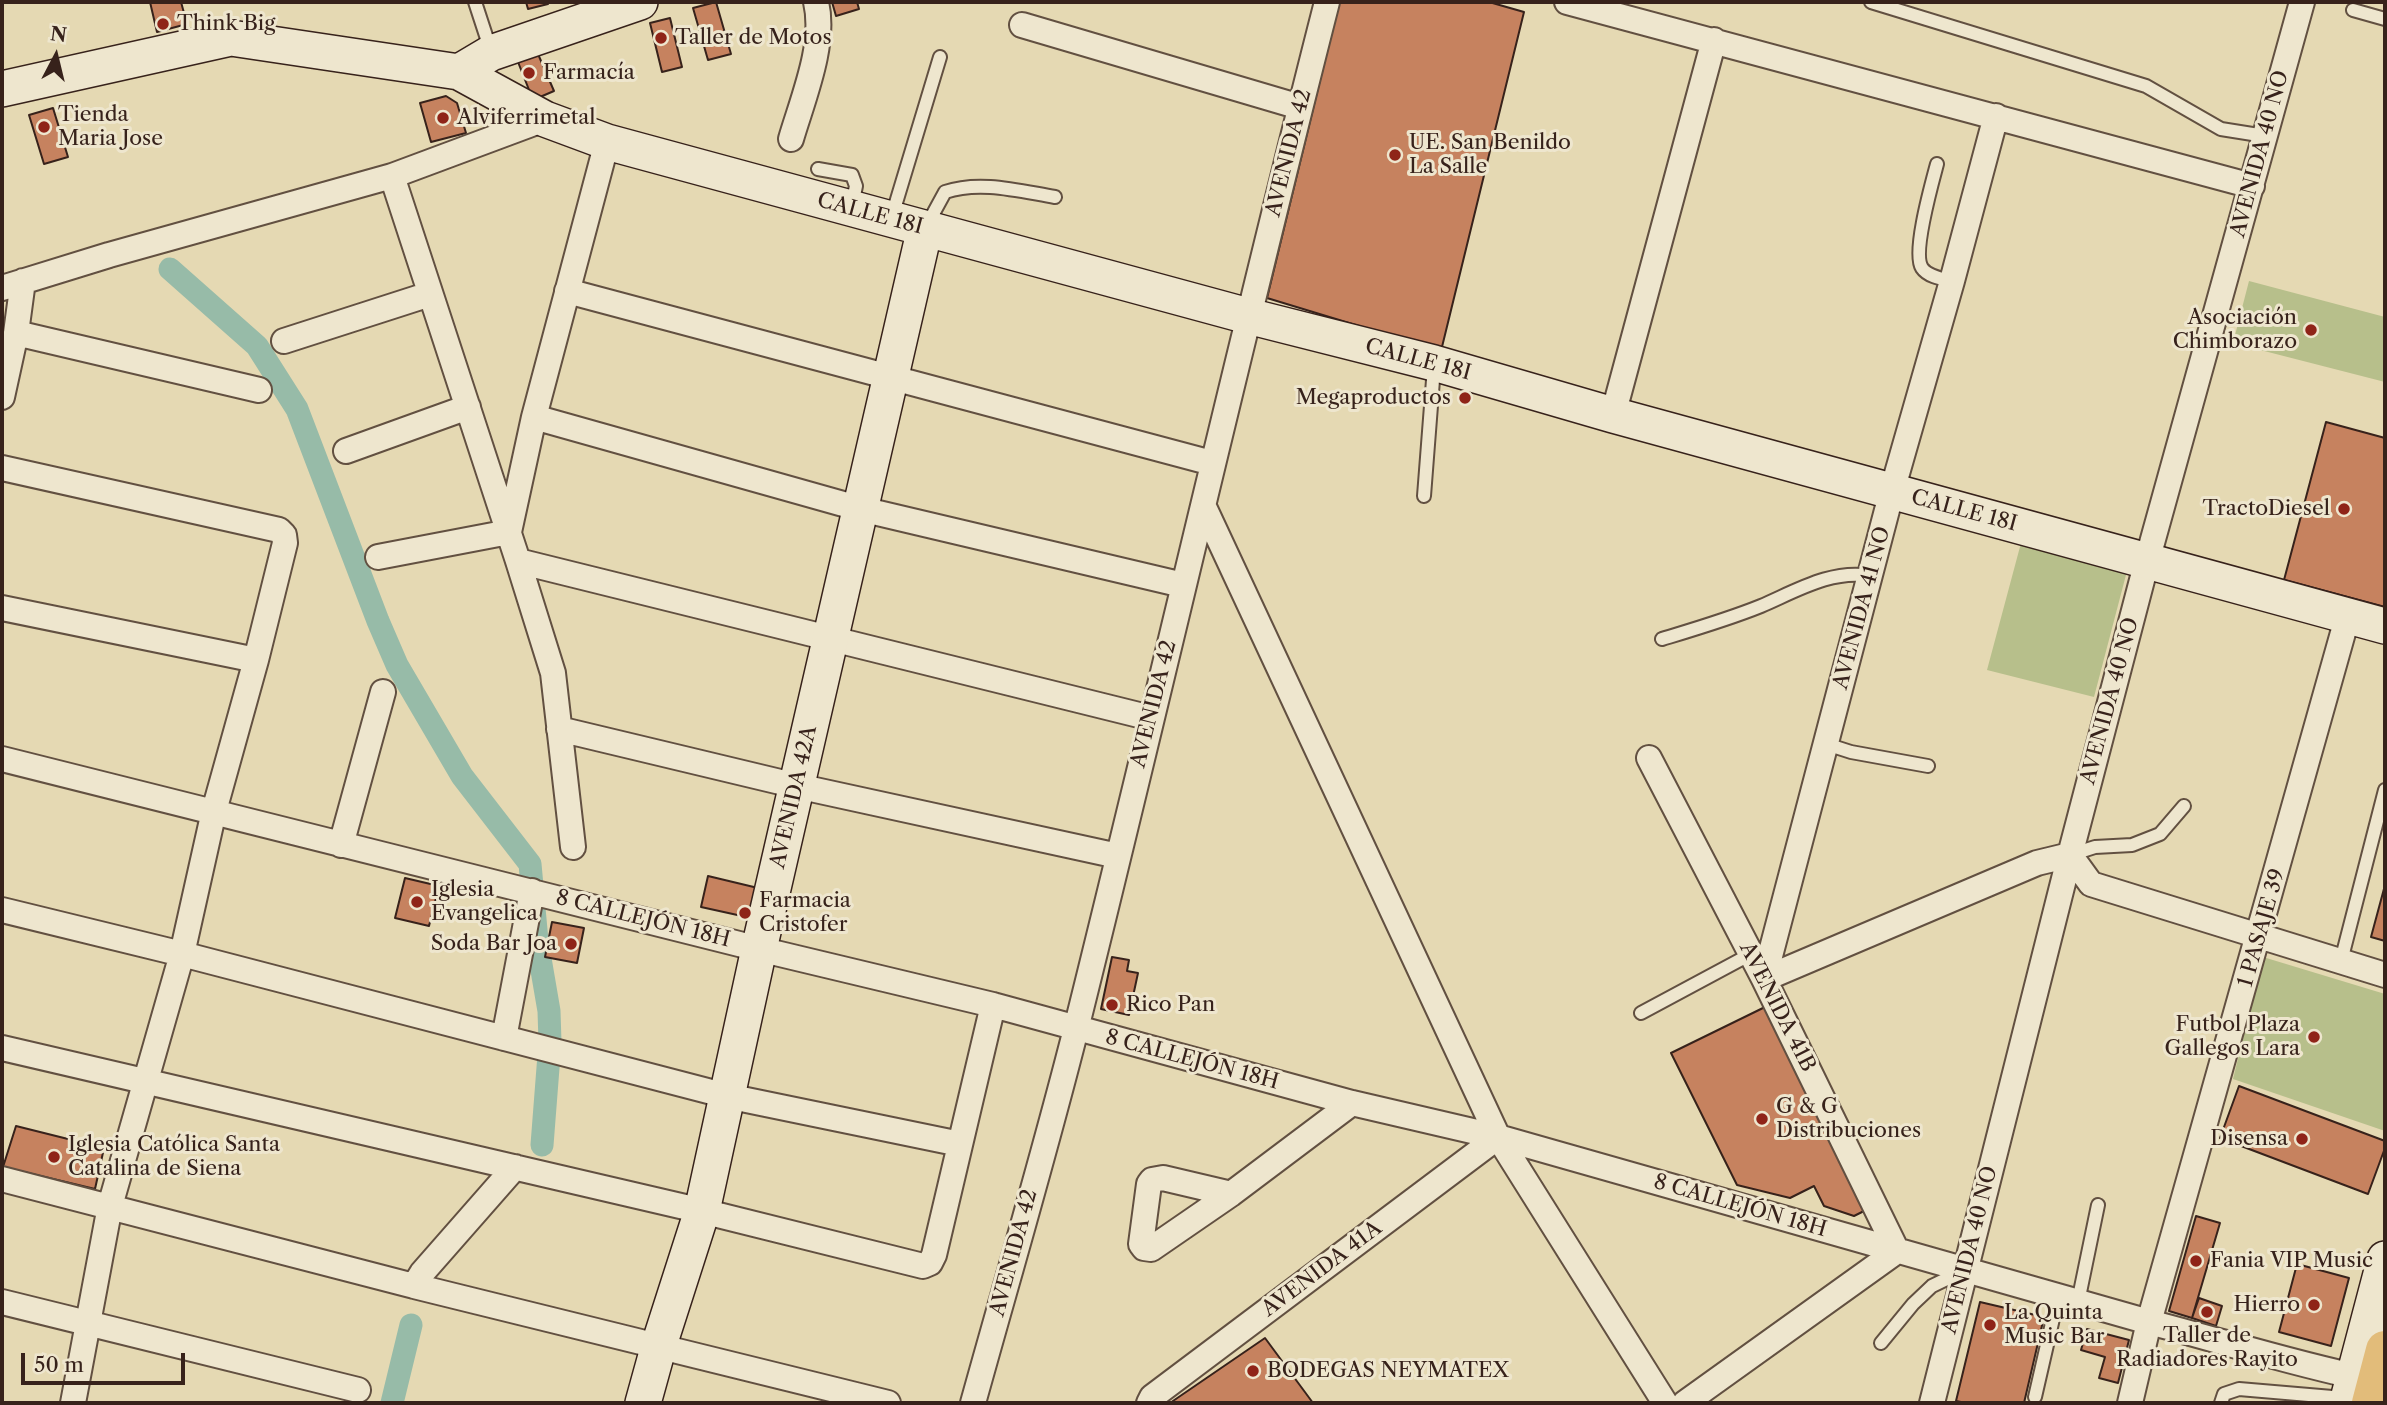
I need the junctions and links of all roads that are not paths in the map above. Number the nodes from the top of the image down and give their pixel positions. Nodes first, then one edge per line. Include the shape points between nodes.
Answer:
1 (475, 2) edge
2 (640, 2) edge
3 (816, 2) edge
4 (1327, 2) edge
5 (1567, 2) edge
6 (1871, 2) edge
7 (2302, 2) edge
8 (2353, 10) dead end
9 (2385, 19) edge
10 (1022, 25) dead end
11 (1714, 40) junction
12 (491, 52) junction
13 (940, 57) dead end
14 (459, 72) junction
15 (2, 89) edge
16 (1300, 107) junction
17 (1996, 116) junction
18 (545, 119) junction
19 (2265, 136) junction
20 (791, 139) dead end
21 (607, 142) junction
22 (1937, 164) dead end
23 (817, 169) dead end
24 (392, 176) junction
25 (2252, 186) junction
26 (1055, 197) dead end
27 (852, 209) junction
28 (891, 220) junction
29 (925, 228) junction
30 (1952, 281) junction
31 (13, 285) edge
32 (567, 291) junction
33 (430, 294) junction
34 (1248, 316) junction
35 (16, 333) junction
36 (284, 341) dead end
37 (1434, 363) junction
38 (891, 376) junction
39 (259, 390) dead end
40 (2, 397) edge
41 (468, 407) junction
42 (1614, 415) junction
43 (534, 417) junction
44 (346, 451) dead end
45 (1212, 463) junction
46 (2, 468) edge
47 (1892, 491) junction
48 (1424, 496) dead end
49 (1204, 508) junction
50 (861, 509) junction
51 (509, 532) junction
52 (378, 557) dead end
53 (518, 561) junction
54 (2147, 561) junction
55 (1870, 576) junction
56 (1183, 584) junction
57 (2, 608) edge
58 (2348, 615) junction
59 (2385, 626) edge
60 (831, 637) junction
61 (1662, 639) dead end
62 (256, 660) junction
63 (383, 692) dead end
64 (1151, 718) junction
65 (559, 729) junction
66 (1826, 744) junction
67 (1649, 758) dead end
68 (2, 759) edge
69 (1928, 766) dead end
70 (797, 786) junction
71 (2385, 790) edge
72 (2184, 806) dead end
73 (214, 811) junction
74 (341, 845) junction
75 (573, 847) dead end
76 (2070, 855) junction
77 (1118, 856) junction
78 (532, 891) junction
79 (2, 910) edge
80 (2260, 937) junction
81 (759, 949) junction
82 (182, 954) junction
83 (1751, 954) junction
84 (2341, 961) junction
85 (2385, 975) edge
86 (1764, 979) junction
87 (993, 1005) junction
88 (1641, 1013) dead end
89 (1076, 1028) junction
90 (504, 1038) junction
91 (2, 1048) edge
92 (144, 1082) junction
93 (727, 1096) junction
94 (1352, 1103) junction
95 (1498, 1137) junction
96 (960, 1144) junction
97 (515, 1167) junction
98 (2, 1179) edge
99 (1231, 1194) dead end
100 (2098, 1205) dead end
101 (110, 1206) junction
102 (702, 1210) junction
103 (1897, 1251) junction
104 (2385, 1259) edge
105 (1965, 1270) junction
106 (414, 1286) junction
107 (2068, 1299) junction
108 (2, 1302) edge
109 (2149, 1322) junction
110 (88, 1323) junction
111 (1881, 1343) dead end
112 (659, 1345) junction
113 (2364, 1385) edge
114 (358, 1390) dead end
115 (2035, 1396) dead end
116 (73, 1403) edge
117 (643, 1403) edge
118 (888, 1403) edge
119 (973, 1403) edge
120 (1149, 1403) edge
121 (1665, 1403) edge
122 (1685, 1403) edge
123 (1932, 1403) edge
124 (2130, 1403) edge
125 (2221, 1403) edge

1 - 12 lane
2 - 12 street
3 - 20 street via 821,21 817,46
4 - 16 street, AVENIDA 42
5 - 11 street
6 - 19 lane via 2146,86 2221,129
7 - 19 street, AVENIDA 40 NO
8 - 9 lane
10 - 16 street
11 - 17 street
11 - 42 street
12 - 14 street
13 - 28 lane
14 - 15 street via 230,38
14 - 18 street, CALLE 18I
16 - 34 street, AVENIDA 42
17 - 25 street
17 - 30 street, AVENIDA 41 NO
18 - 21 street, CALLE 18I
18 - 24 street
19 - 25 street, AVENIDA 40 NO
21 - 27 street, CALLE 18I
21 - 32 street
22 - 30 lane via 1919,255 1927,272
23 - 27 lane via 852,175 856,186
24 - 31 street
24 - 33 street
25 - 54 street, AVENIDA 40 NO
26 - 29 lane via 962,186 945,191
27 - 28 street, CALLE 18I
28 - 29 street, CALLE 18I
29 - 34 street, CALLE 18I
29 - 38 street, AVENIDA 42A
30 - 47 street, AVENIDA 41 NO
31 - 35 street
32 - 38 street
32 - 43 street
33 - 36 street
33 - 41 street
34 - 37 street, CALLE 18I
34 - 45 street, AVENIDA 42
35 - 39 street
35 - 40 street
37 - 42 street, CALLE 18I
37 - 48 lane
38 - 45 street
38 - 50 street, AVENIDA 42A
41 - 44 street
41 - 51 street
42 - 47 street, CALLE 18I
43 - 50 street
43 - 51 street
45 - 49 street, AVENIDA 42
46 - 62 street via 279,530 285,542
47 - 54 street, CALLE 18I
47 - 55 street, AVENIDA 41 NO
49 - 56 street, AVENIDA 42
49 - 95 street
50 - 56 street
50 - 60 street, AVENIDA 42A
51 - 52 street
51 - 53 street
53 - 60 street
53 - 65 street via 552,673
54 - 58 street, CALLE 18I
54 - 76 street, AVENIDA 40 NO
55 - 61 lane via 1852,573 1808,585
55 - 66 street, AVENIDA 41 NO
56 - 64 street, AVENIDA 42
57 - 62 street
58 - 59 street, CALLE 18I
58 - 80 street, 1 PASAJE 39
60 - 64 street
60 - 70 street, AVENIDA 42A
62 - 73 street
63 - 74 street
64 - 77 street, AVENIDA 42
65 - 70 street
65 - 75 street
66 - 69 lane
66 - 86 street, AVENIDA 41 NO
67 - 83 street, AVENIDA 41B
68 - 73 street, 8 CALLEJÓN 18H
70 - 77 street
70 - 81 street, AVENIDA 42A
71 - 84 lane
72 - 76 lane via 2160,834 2132,845
73 - 74 street, 8 CALLEJÓN 18H
73 - 82 street
74 - 78 street, 8 CALLEJÓN 18H
76 - 80 street via 2091,884
76 - 86 street via 2037,863
76 - 105 street, AVENIDA 40 NO
77 - 89 street, AVENIDA 42
78 - 81 street, 8 CALLEJÓN 18H
78 - 90 street
79 - 82 street
80 - 84 street
80 - 109 street, 1 PASAJE 39
81 - 87 street, 8 CALLEJÓN 18H
81 - 93 street, AVENIDA 42A
82 - 90 street
82 - 92 street
83 - 86 street, AVENIDA 41B
83 - 88 lane
84 - 85 street
86 - 103 street, AVENIDA 41B
87 - 89 street, 8 CALLEJÓN 18H
87 - 96 street
89 - 94 street, 8 CALLEJÓN 18H
89 - 119 street, AVENIDA 42
90 - 93 street
91 - 92 street
92 - 97 street
92 - 101 street
93 - 96 street
93 - 102 street, AVENIDA 42A
94 - 95 street, 8 CALLEJÓN 18H
94 - 99 street
95 - 103 street, 8 CALLEJÓN 18H
95 - 120 street, AVENIDA 41A
95 - 121 street
96 - 102 street via 934,1255 923,1266
97 - 102 street
97 - 106 street
98 - 101 street
100 - 107 lane
101 - 106 street
101 - 110 street
102 - 112 street, AVENIDA 42A
103 - 105 street, 8 CALLEJÓN 18H
103 - 122 street
104 - 113 street
105 - 107 street, 8 CALLEJÓN 18H
105 - 111 lane via 1932,1286
105 - 123 street, AVENIDA 40 NO
106 - 112 street
107 - 109 street, 8 CALLEJÓN 18H
107 - 115 lane
108 - 110 street
109 - 113 street, 8 CALLEJÓN 18H
109 - 124 street, 1 PASAJE 39
110 - 114 street
110 - 116 street
112 - 117 street, AVENIDA 42A
112 - 118 street
113 - 125 lane via 2239,1388 2224,1394

